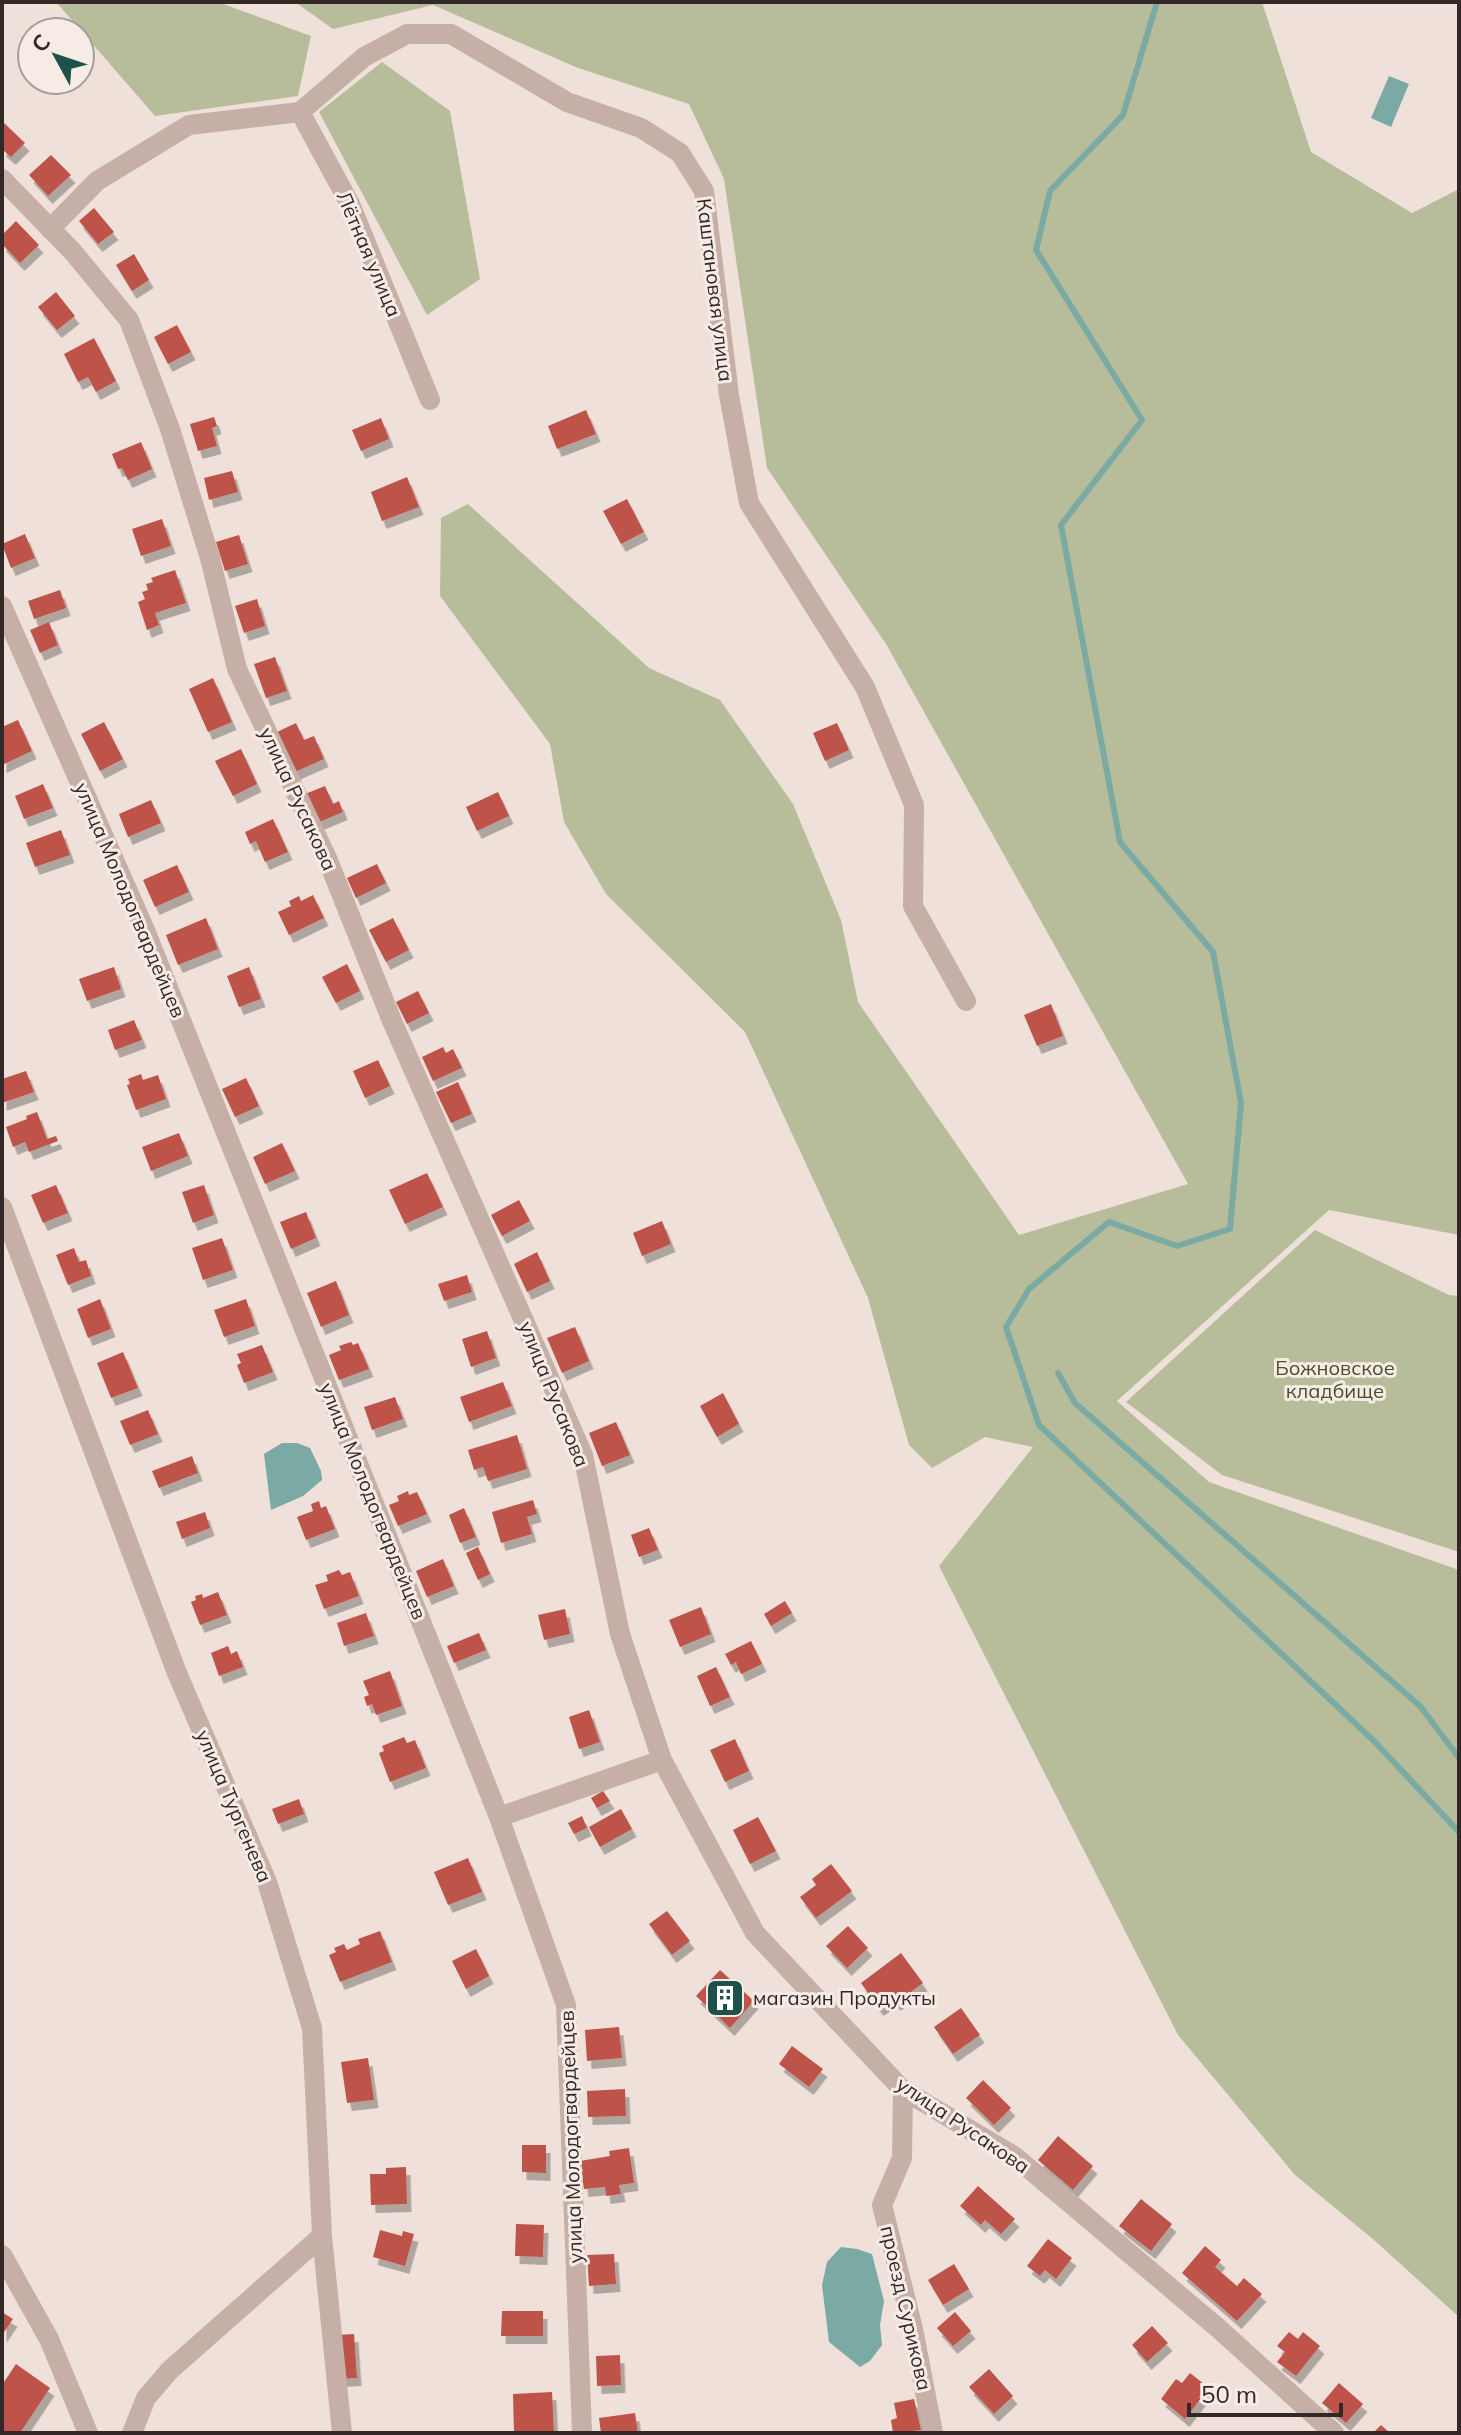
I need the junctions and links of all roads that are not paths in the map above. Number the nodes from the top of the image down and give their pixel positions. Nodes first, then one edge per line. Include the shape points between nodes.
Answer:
1 (300, 112) junction
2 (2, 179) edge
3 (50, 229) junction
4 (430, 400) dead end
5 (2, 606) edge
6 (966, 1001) dead end
7 (2, 1207) edge
8 (662, 1760) junction
9 (499, 1817) junction
10 (903, 2090) junction
11 (322, 2236) junction
12 (2, 2255) edge
13 (88, 2433) edge
14 (132, 2433) edge
15 (342, 2433) edge
16 (582, 2433) edge
17 (933, 2433) edge
18 (1334, 2433) edge

1 - 3 street via 189,125 97,181
1 - 4 street, Лётная улица via 350,204
1 - 6 street, Каштановая улица via 364,57 407,34 451,34 567,102 641,128 680,153 704,191 729,395 749,503 865,687 914,805 913,906
2 - 3 street, улица Русакова
3 - 8 street, улица Русакова via 129,320 210,558 237,669 327,858 392,1021 583,1455 620,1634
5 - 9 street, улица Молодогвардейцев via 145,930
7 - 11 street, улица Тургенева via 177,1673 272,1896 312,2028
8 - 9 street
8 - 10 street, улица Русакова via 755,1933
9 - 16 street, улица Молодогвардейцев via 566,2005
10 - 17 street, проезд Сурикова via 902,2158 882,2205
10 - 18 street, улица Русакова via 1014,2156
11 - 14 street via 170,2370 146,2398
11 - 15 street, улица Тургенева
12 - 13 street via 49,2339

